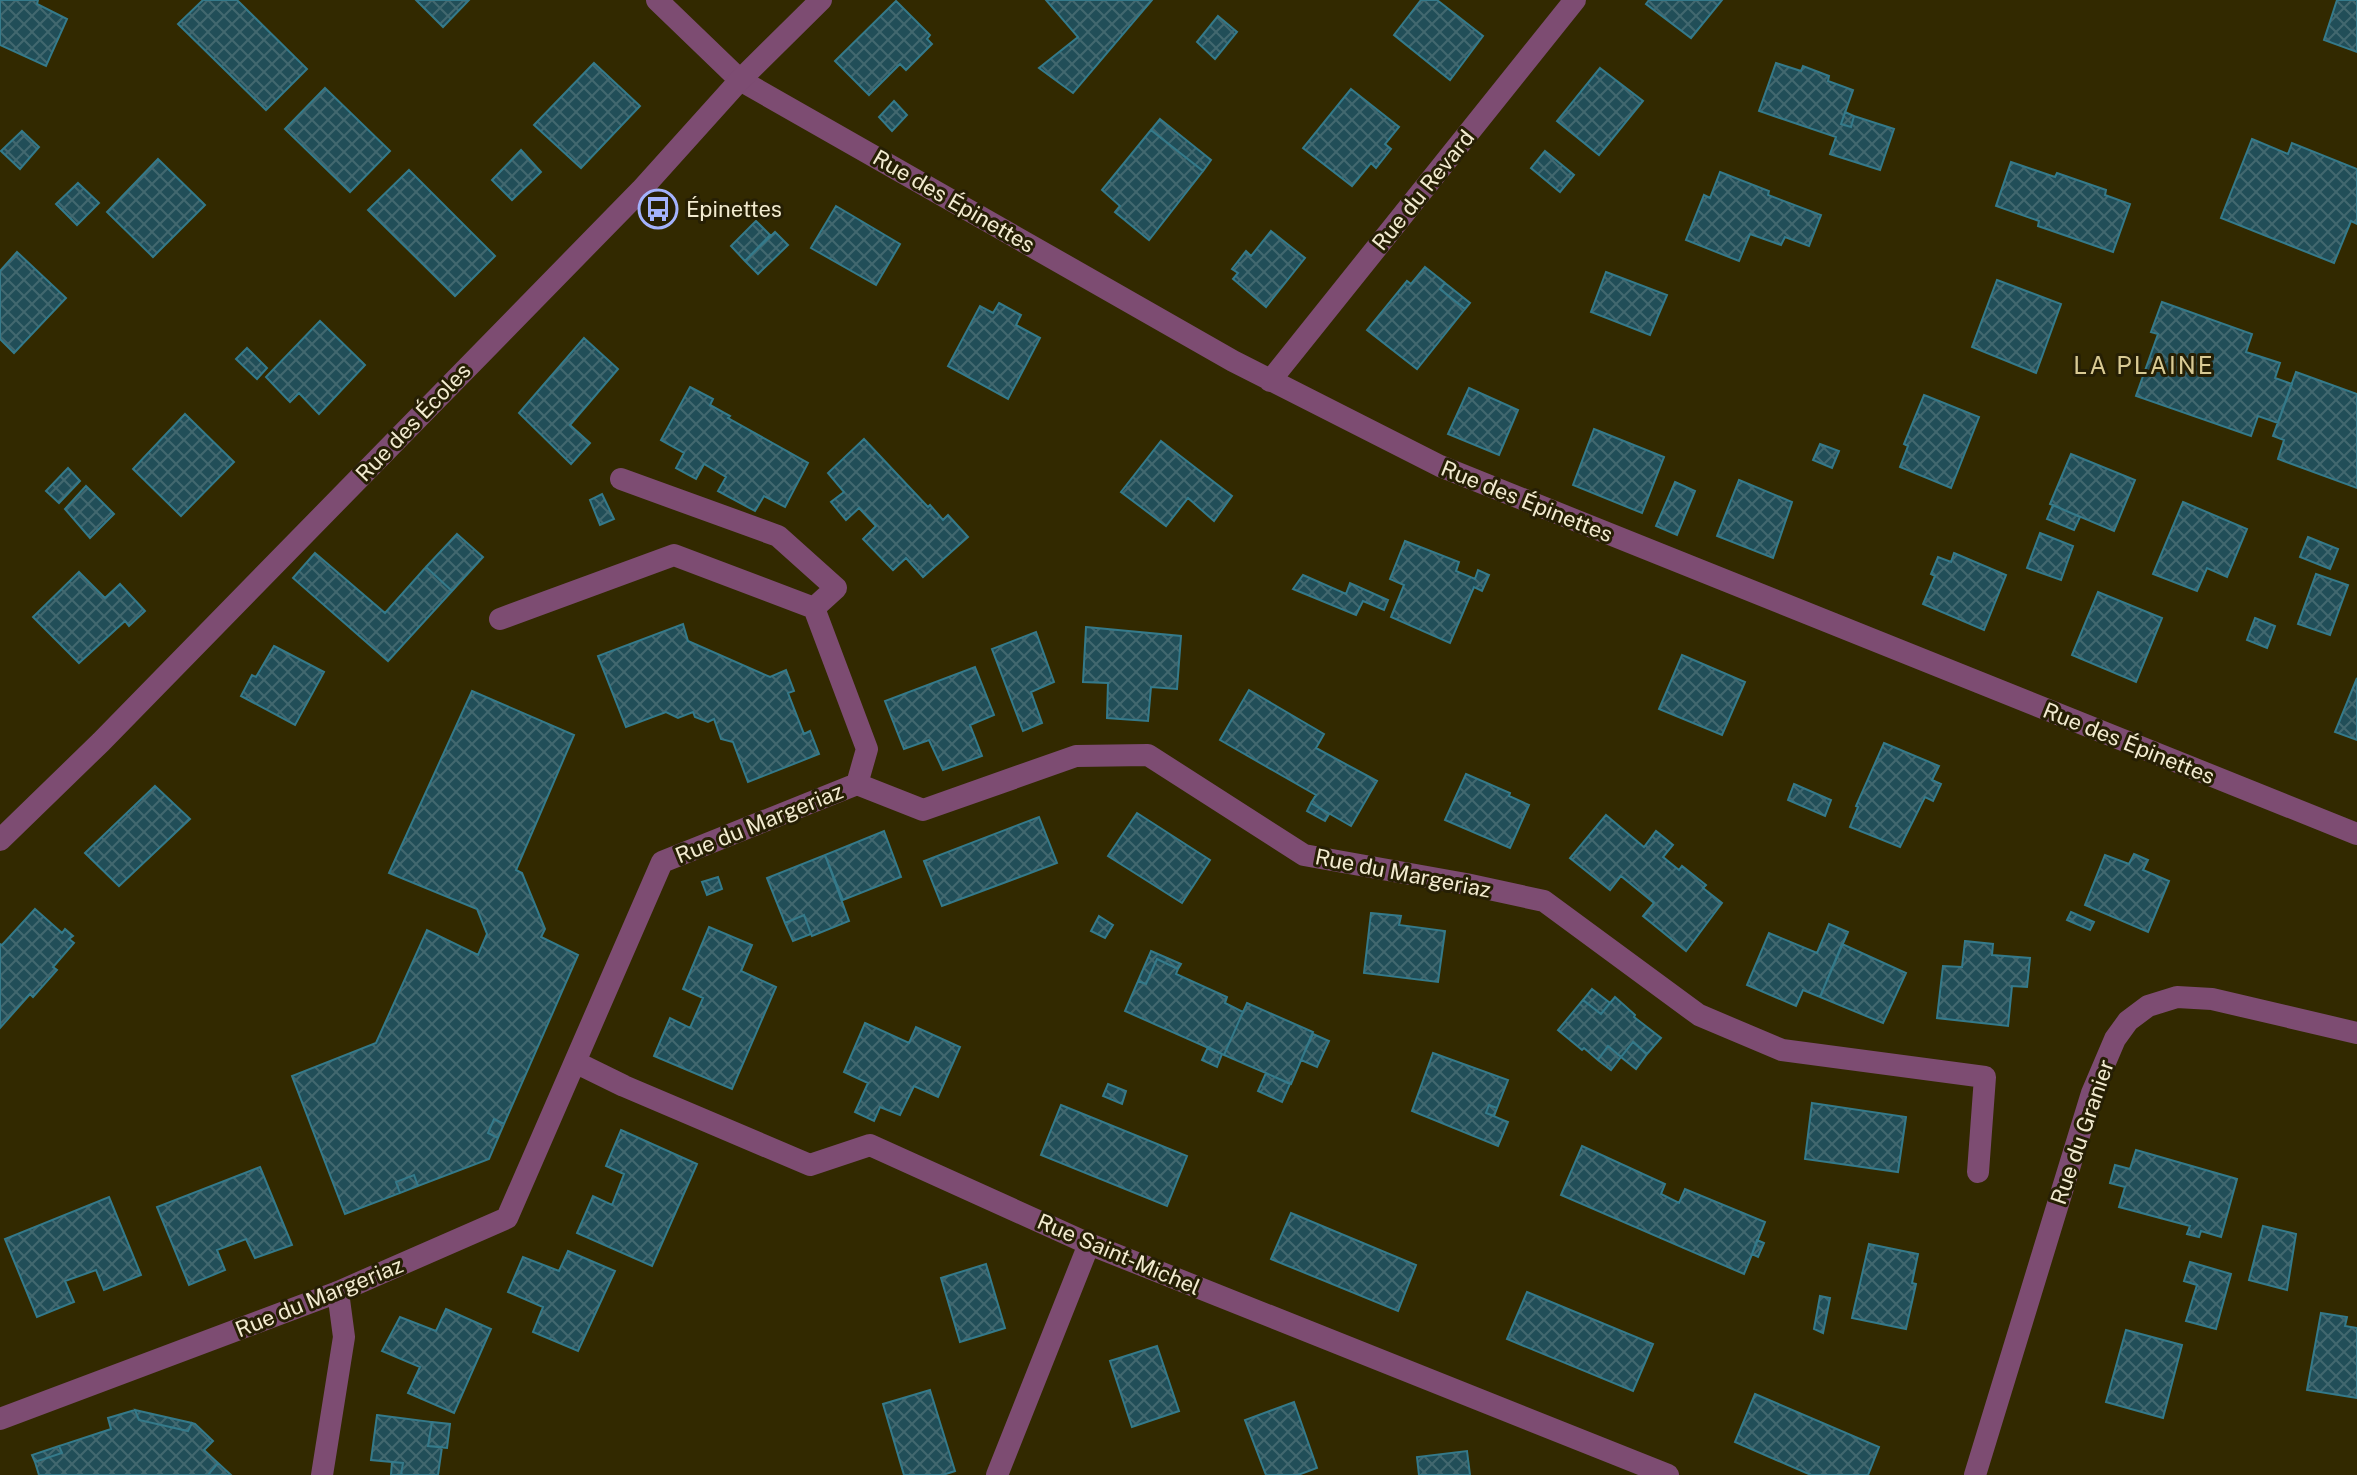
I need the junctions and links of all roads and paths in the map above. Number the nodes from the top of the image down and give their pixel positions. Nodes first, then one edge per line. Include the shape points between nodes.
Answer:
1 (657, 0) edge
2 (821, 0) edge
3 (1575, 0) edge
4 (740, 80) junction
5 (1270, 381) junction
6 (621, 479) dead end
7 (814, 608) junction
8 (500, 619) dead end
9 (857, 784) junction
10 (2357, 834) edge
11 (0, 840) edge
12 (2357, 1033) edge
13 (575, 1062) junction
14 (1978, 1172) dead end
15 (1089, 1244) junction
16 (338, 1292) junction
17 (0, 1419) edge
18 (322, 1475) edge
19 (997, 1475) edge
20 (1668, 1475) edge
21 (1975, 1475) edge

1 - 4 street, Rue des Épinettes
2 - 4 street, Rue des Écoles
3 - 5 street, Rue du Revard
4 - 5 street, Rue des Épinettes
4 - 11 street, Rue des Écoles via 631,200
5 - 10 street, Rue des Épinettes via 1440,466
6 - 7 street via 778,536 836,588
7 - 8 street via 674,555
7 - 9 street via 867,749
9 - 13 street, Rue du Margeriaz via 662,862
9 - 14 street, Rue du Margeriaz via 923,810 1076,756 1148,755 1304,855 1544,901 1699,1015 1782,1050 1985,1077
12 - 21 street, Rue du Granier via 2212,999 2177,997 2148,1006 2128,1021 2092,1093
13 - 15 street, Rue Saint-Michel via 810,1165 870,1145
13 - 16 street, Rue du Margeriaz via 507,1218
15 - 19 street
15 - 20 street, Rue Saint-Michel
16 - 17 street, Rue du Margeriaz
16 - 18 street via 344,1337

